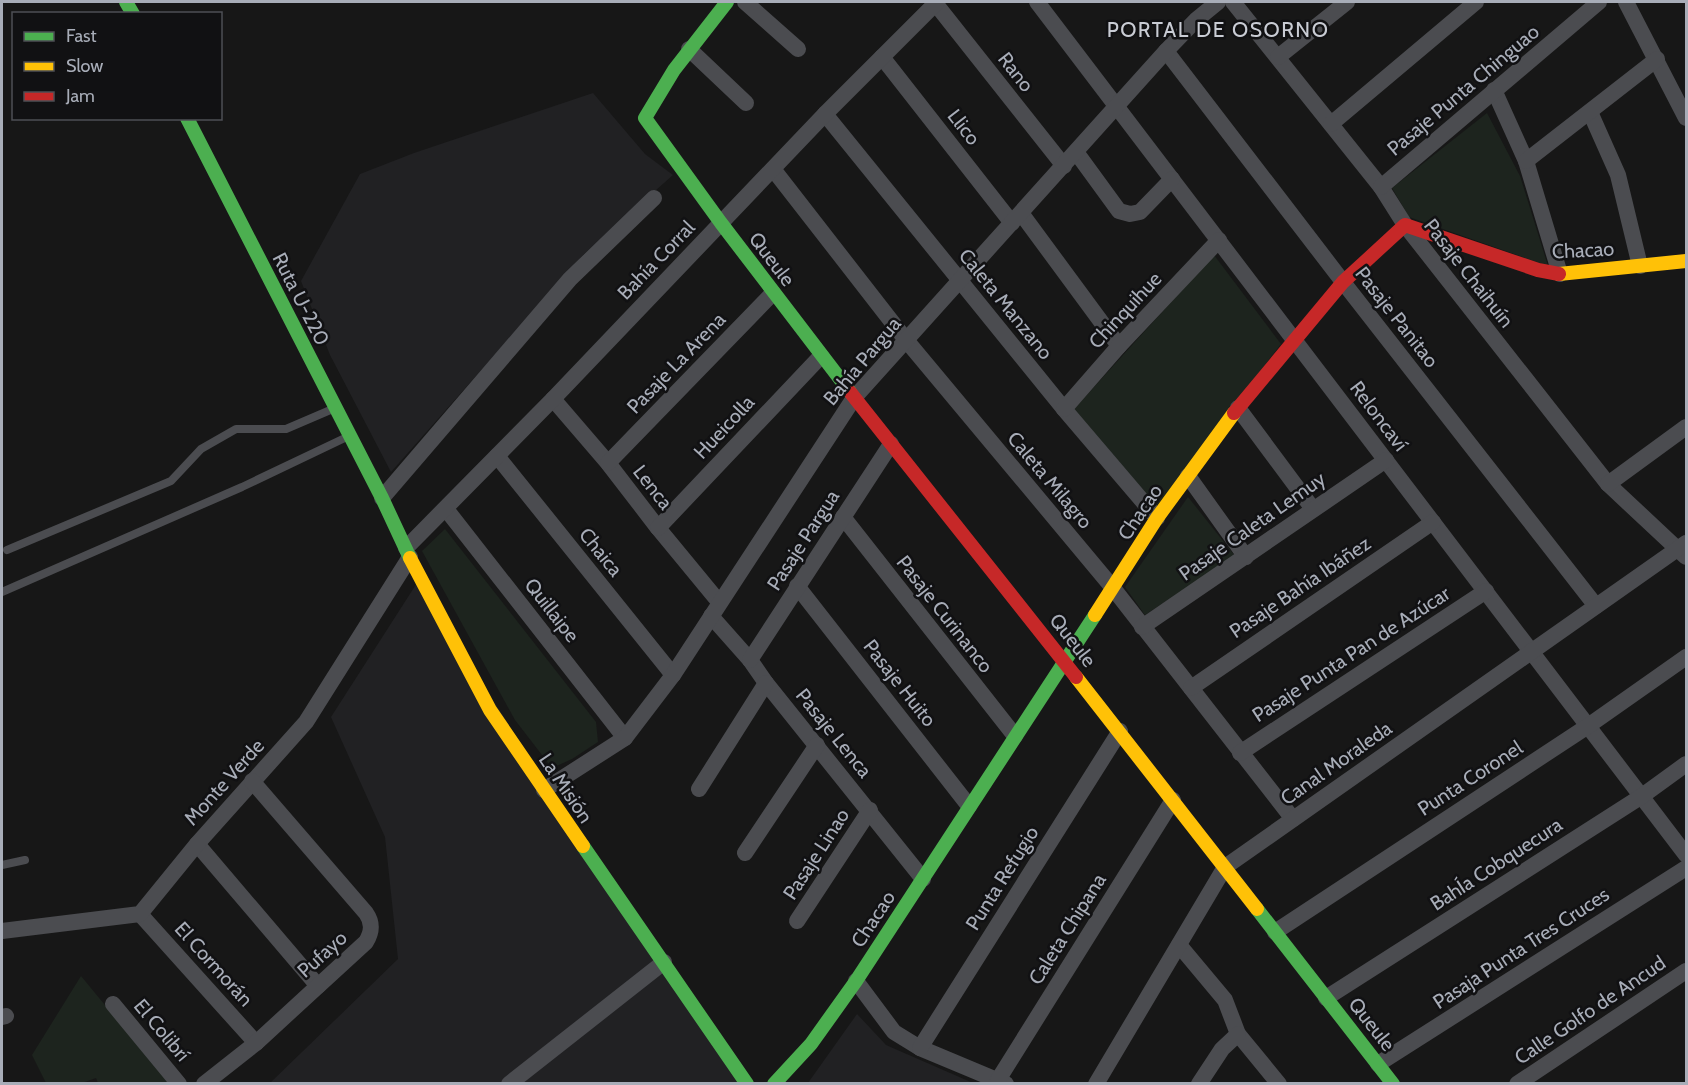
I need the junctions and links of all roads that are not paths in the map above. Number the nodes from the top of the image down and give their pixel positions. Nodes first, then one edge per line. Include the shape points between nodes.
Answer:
1 (727, 2) edge
2 (745, 2) edge
3 (936, 2) edge
4 (1037, 2) edge
5 (1218, 2) edge
6 (1233, 2) edge
7 (1347, 2) edge
8 (1476, 2) edge
9 (1599, 2) edge
10 (1626, 2) edge
11 (689, 49) junction
12 (798, 49) dead end
13 (1166, 51) junction
14 (882, 57) junction
15 (1278, 57) junction
16 (1657, 59) junction
17 (1494, 90) junction
18 (746, 103) dead end
19 (1117, 107) junction
20 (1590, 112) junction
21 (825, 114) junction
22 (1686, 118) edge
23 (187, 120) edge
24 (1331, 124) junction
25 (1077, 152) junction
26 (1526, 161) junction
27 (1064, 166) junction
28 (773, 169) junction
29 (1172, 179) junction
30 (1381, 187) junction
31 (654, 198) dead end
32 (1017, 218) junction
33 (721, 223) junction
34 (1405, 225) junction
35 (1219, 240) junction
36 (1686, 261) edge
37 (1640, 266) junction
38 (1560, 274) junction
39 (960, 281) junction
40 (1343, 282) junction
41 (773, 293) junction
42 (906, 340) junction
43 (1295, 340) junction
44 (1119, 346) junction
45 (821, 356) junction
46 (854, 398) junction
47 (553, 399) junction
48 (335, 408) junction
49 (1238, 408) junction
50 (1064, 409) junction
51 (1686, 427) edge
52 (350, 436) junction
53 (891, 444) junction
54 (497, 456) junction
55 (1386, 460) junction
56 (608, 463) junction
57 (1188, 476) junction
58 (1608, 484) junction
59 (382, 498) junction
60 (446, 509) junction
61 (1313, 509) junction
62 (843, 517) junction
63 (1157, 518) junction
64 (1433, 522) junction
65 (658, 528) junction
66 (7, 550) dead end
67 (1683, 550) edge
68 (408, 552) junction
69 (1246, 557) junction
70 (797, 586) junction
71 (1113, 588) junction
72 (1486, 591) junction
73 (2, 592) edge
74 (1596, 606) junction
75 (715, 609) junction
76 (1142, 627) junction
77 (1531, 651) junction
78 (1686, 657) edge
79 (750, 660) junction
80 (1064, 661) junction
81 (673, 675) junction
82 (766, 683) junction
83 (1191, 688) junction
84 (1588, 726) junction
85 (1120, 731) junction
86 (1015, 736) junction
87 (625, 738) junction
88 (817, 745) junction
89 (1240, 753) junction
90 (1686, 764) edge
91 (252, 781) junction
92 (699, 789) dead end
93 (543, 790) junction
94 (1642, 796) junction
95 (1173, 800) junction
96 (969, 806) junction
97 (870, 810) junction
98 (1293, 819) junction
99 (197, 844) junction
100 (745, 853) dead end
101 (1686, 855) edge
102 (25, 860) dead end
103 (2, 865) edge
104 (1225, 867) junction
105 (1686, 868) edge
106 (923, 879) junction
107 (140, 914) junction
108 (797, 921) dead end
109 (2, 931) edge
110 (1275, 932) junction
111 (1179, 945) junction
112 (664, 962) junction
113 (1686, 971) edge
114 (856, 981) junction
115 (318, 986) junction
116 (1326, 998) junction
117 (113, 1004) dead end
118 (1238, 1034) junction
119 (256, 1043) junction
120 (920, 1048) junction
121 (1378, 1064) junction
122 (1002, 1082) edge
123 (179, 1083) edge
124 (204, 1083) edge
125 (509, 1083) edge
126 (747, 1083) edge
127 (774, 1083) edge
128 (1096, 1083) edge
129 (1199, 1083) edge
130 (1279, 1083) edge
131 (1393, 1083) edge
132 (1517, 1083) edge

1 - 11 street
2 - 12 street
3 - 14 street, Bahía Corral
3 - 27 street, Rano
4 - 19 street, Reloncaví
5 - 13 street, Bahía Pargua
6 - 15 street, Pasaje Chaihuín
7 - 15 street
8 - 24 street
9 - 17 street, Pasaje Punta Chinguao
10 - 16 street
11 - 18 street
11 - 33 street, Queule via 645,118
13 - 19 street, Bahía Pargua
13 - 40 street, Pasaje Panitao
14 - 21 street, Bahía Corral
14 - 32 street, Llico
15 - 24 street, Pasaje Chaihuín
16 - 20 street
16 - 22 street
17 - 26 street
17 - 30 street, Pasaje Punta Chinguao
19 - 25 street, Bahía Pargua
19 - 29 street, Reloncaví
20 - 26 street
20 - 37 street via 1617,175
21 - 28 street, Bahía Corral
21 - 39 street, Caleta Manzano
23 - 48 street, Ruta U-220
24 - 30 street, Pasaje Chaihuín
25 - 27 street, Bahía Pargua
25 - 29 street via 1119,211 1140,212
26 - 38 street
27 - 32 street, Bahía Pargua
28 - 33 street, Bahía Corral
28 - 42 street, Caleta Milagro
29 - 35 street, Reloncaví
30 - 34 street, Pasaje Chaihuín
31 - 59 street via 570,279
32 - 39 street, Bahía Pargua
32 - 44 street, Llico
33 - 41 street, Queule
33 - 47 street, Bahía Corral
34 - 38 street, Chacao
34 - 40 street, Chacao
34 - 58 street, Pasaje Chaihuín
35 - 43 street, Reloncaví
35 - 44 street, Chinquihue
36 - 37 street, Chacao
37 - 38 street, Chacao
39 - 42 street, Bahía Pargua
39 - 50 street, Caleta Manzano
40 - 43 street, Chacao
40 - 74 street, Pasaje Panitao
41 - 45 street, Queule
41 - 56 street, Pasaje La Arena
42 - 46 street, Bahía Pargua
42 - 71 street, Caleta Milagro
43 - 49 street, Chacao
43 - 55 street, Reloncaví
44 - 50 street, Chinquihue
45 - 46 street, Queule
45 - 65 street, Hueicolla
46 - 53 street, Queule
46 - 75 street, Bahía Pargua
47 - 54 street, Bahía Corral
47 - 56 street, Lenca
48 - 52 street, Ruta U-220
48 - 66 lane via 286,429 236,429 201,449 171,481
49 - 57 street, Chacao
49 - 61 street
50 - 63 street, Caleta Manzano
51 - 58 street
52 - 59 street, Ruta U-220
52 - 73 lane
53 - 62 street, Pasaje Pargua
53 - 80 street, Queule
54 - 60 street, Bahía Corral
54 - 81 street, Chaica
55 - 61 street, Pasaje Caleta Lemuy
55 - 64 street, Reloncaví
56 - 65 street, Lenca
57 - 63 street, Chacao
57 - 69 street
58 - 67 street, Pasaje Chaihuín
59 - 68 street, La Misión
60 - 68 street, Bahía Corral
60 - 87 street, Quillaipe
61 - 69 street, Pasaje Caleta Lemuy
62 - 70 street, Pasaje Pargua
62 - 86 street, Pasaje Curinanco
63 - 71 street, Chacao
64 - 72 street, Reloncaví
64 - 83 street, Pasaje Bahía Ibáñez
65 - 75 street, Lenca
67 - 74 street, Canal Moraleda
68 - 91 street, Monte Verde via 306,722
68 - 93 street, La Misión via 490,710
69 - 76 street, Pasaje Caleta Lemuy
70 - 79 street, Pasaje Pargua
70 - 96 street, Pasaje Huito
71 - 76 street, Caleta Milagro
71 - 80 street, Chacao
72 - 77 street, Reloncaví
72 - 89 street, Pasaje Punta Pan de Azúcar
74 - 77 street, Canal Moraleda
75 - 79 street, Pasaje Lenca
75 - 81 street, Bahía Pargua
76 - 83 street, Caleta Milagro
77 - 84 street, Reloncaví
77 - 98 street, Canal Moraleda
78 - 84 street, Punta Coronel
79 - 82 street, Pasaje Lenca
80 - 85 street, Queule
80 - 86 street, Chacao
81 - 87 street, Bahía Pargua
82 - 88 street, Pasaje Lenca
82 - 92 street
83 - 89 street, Caleta Milagro
84 - 94 street, Reloncaví
84 - 110 street, Punta Coronel
85 - 95 street, Queule
85 - 120 street, Punta Refugio
86 - 96 street, Chacao
87 - 93 street, Bahía Pargua
88 - 97 street, Pasaje Lenca
88 - 100 street
89 - 98 street, Caleta Milagro
90 - 94 street, BahÍa Cobquecura
91 - 99 street, Monte Verde
91 - 115 street, Pufayo via 369,918 371,930 366,942
93 - 112 street, La Misión
94 - 101 street, Reloncaví
94 - 116 street, BahÍa Cobquecura
95 - 104 street, Queule
95 - 122 street, Caleta Chipana
96 - 106 street, Chacao
97 - 106 street, Pasaje Lenca
97 - 108 street, Pasaje Linao
98 - 104 street, Canal Moraleda
99 - 107 street, Monte Verde
99 - 115 street
102 - 103 lane
104 - 110 street, Queule
104 - 111 street, Canal Moraleda
105 - 121 street, Pasaja Punta Tres Cruces
106 - 114 street, Chacao
107 - 109 street
107 - 119 street, El Cormorán
110 - 116 street, Queule
111 - 118 street via 1225,1000
111 - 128 street, Canal Moraleda
112 - 125 street
112 - 126 street, La Misión
113 - 132 street, Calle Golfo de Ancud
114 - 120 street via 894,1032
114 - 127 street, Chacao via 811,1044
115 - 119 street, Pufayo
116 - 121 street, Queule
117 - 123 street, El Colibrí
118 - 129 street via 1222,1049
118 - 130 street
119 - 124 street, Pufayo
120 - 122 street
121 - 131 street, Queule

